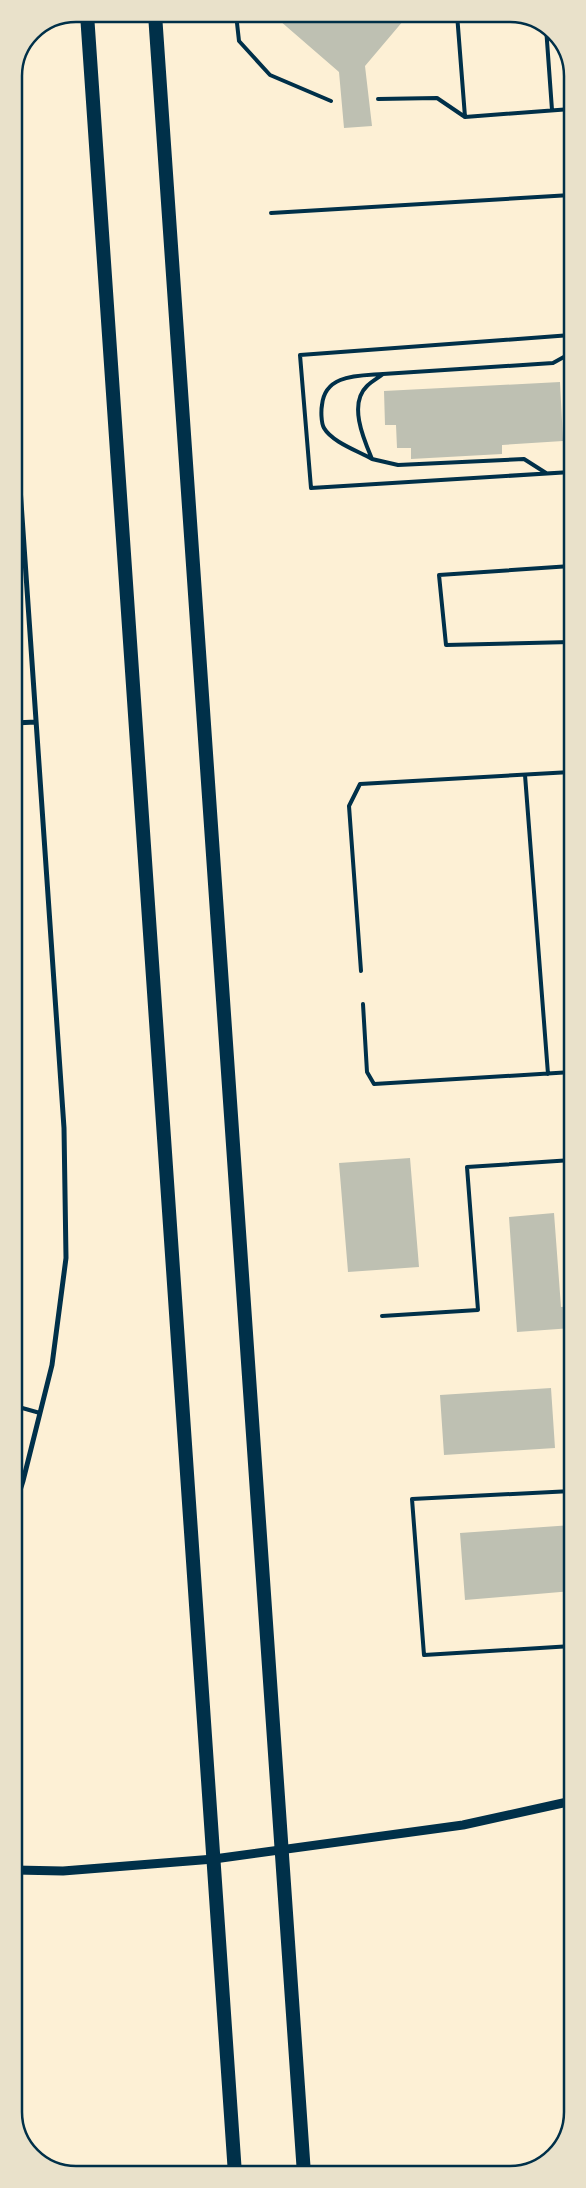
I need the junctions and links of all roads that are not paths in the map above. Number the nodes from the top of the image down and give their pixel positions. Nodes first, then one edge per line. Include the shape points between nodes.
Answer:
1 (88, 22) edge
2 (156, 22) edge
3 (237, 22) edge
4 (458, 23) edge
5 (547, 38) edge
6 (378, 99) dead end
7 (331, 101) dead end
8 (564, 109) edge
9 (552, 110) junction
10 (465, 117) junction
11 (564, 194) edge
12 (271, 212) dead end
13 (564, 336) edge
14 (564, 357) edge
15 (383, 374) junction
16 (372, 459) junction
17 (564, 473) edge
18 (547, 474) junction
19 (22, 529) edge
20 (564, 566) edge
21 (564, 642) edge
22 (36, 722) junction
23 (22, 723) edge
24 (564, 772) edge
25 (525, 775) junction
26 (361, 971) dead end
27 (363, 1004) dead end
28 (564, 1073) edge
29 (548, 1074) junction
30 (564, 1161) edge
31 (382, 1316) dead end
32 (22, 1408) edge
33 (40, 1413) junction
34 (22, 1484) edge
35 (564, 1491) edge
36 (564, 1646) edge
37 (564, 1803) edge
38 (282, 1848) junction
39 (214, 1859) junction
40 (22, 1870) edge
41 (234, 2165) edge
42 (303, 2166) edge

1 - 39 highway
2 - 38 highway
3 - 7 lane via 239,41 270,75
4 - 10 lane
5 - 9 lane
6 - 10 lane via 437,98
8 - 9 lane
9 - 10 lane
11 - 12 lane
13 - 18 lane via 300,355 310,488
14 - 15 lane via 553,364
15 - 16 lane via 365,387 357,410 361,435
15 - 16 lane via 350,376 334,382 323,393 321,408 324,427 334,438
16 - 18 lane via 398,465 524,459
17 - 18 lane
19 - 22 street
20 - 21 lane via 439,575 446,646
22 - 23 street
22 - 33 street via 64,1128 66,1258 52,1365
24 - 25 lane
25 - 26 lane via 360,784 349,806
25 - 29 lane
27 - 29 lane via 367,1072 374,1084
28 - 29 lane
30 - 31 lane via 467,1167 478,1310
32 - 33 lane
33 - 34 street
35 - 36 lane via 412,1499 424,1654
37 - 38 street via 463,1825
38 - 39 street
38 - 42 highway
39 - 40 street via 72,1870
39 - 41 highway

